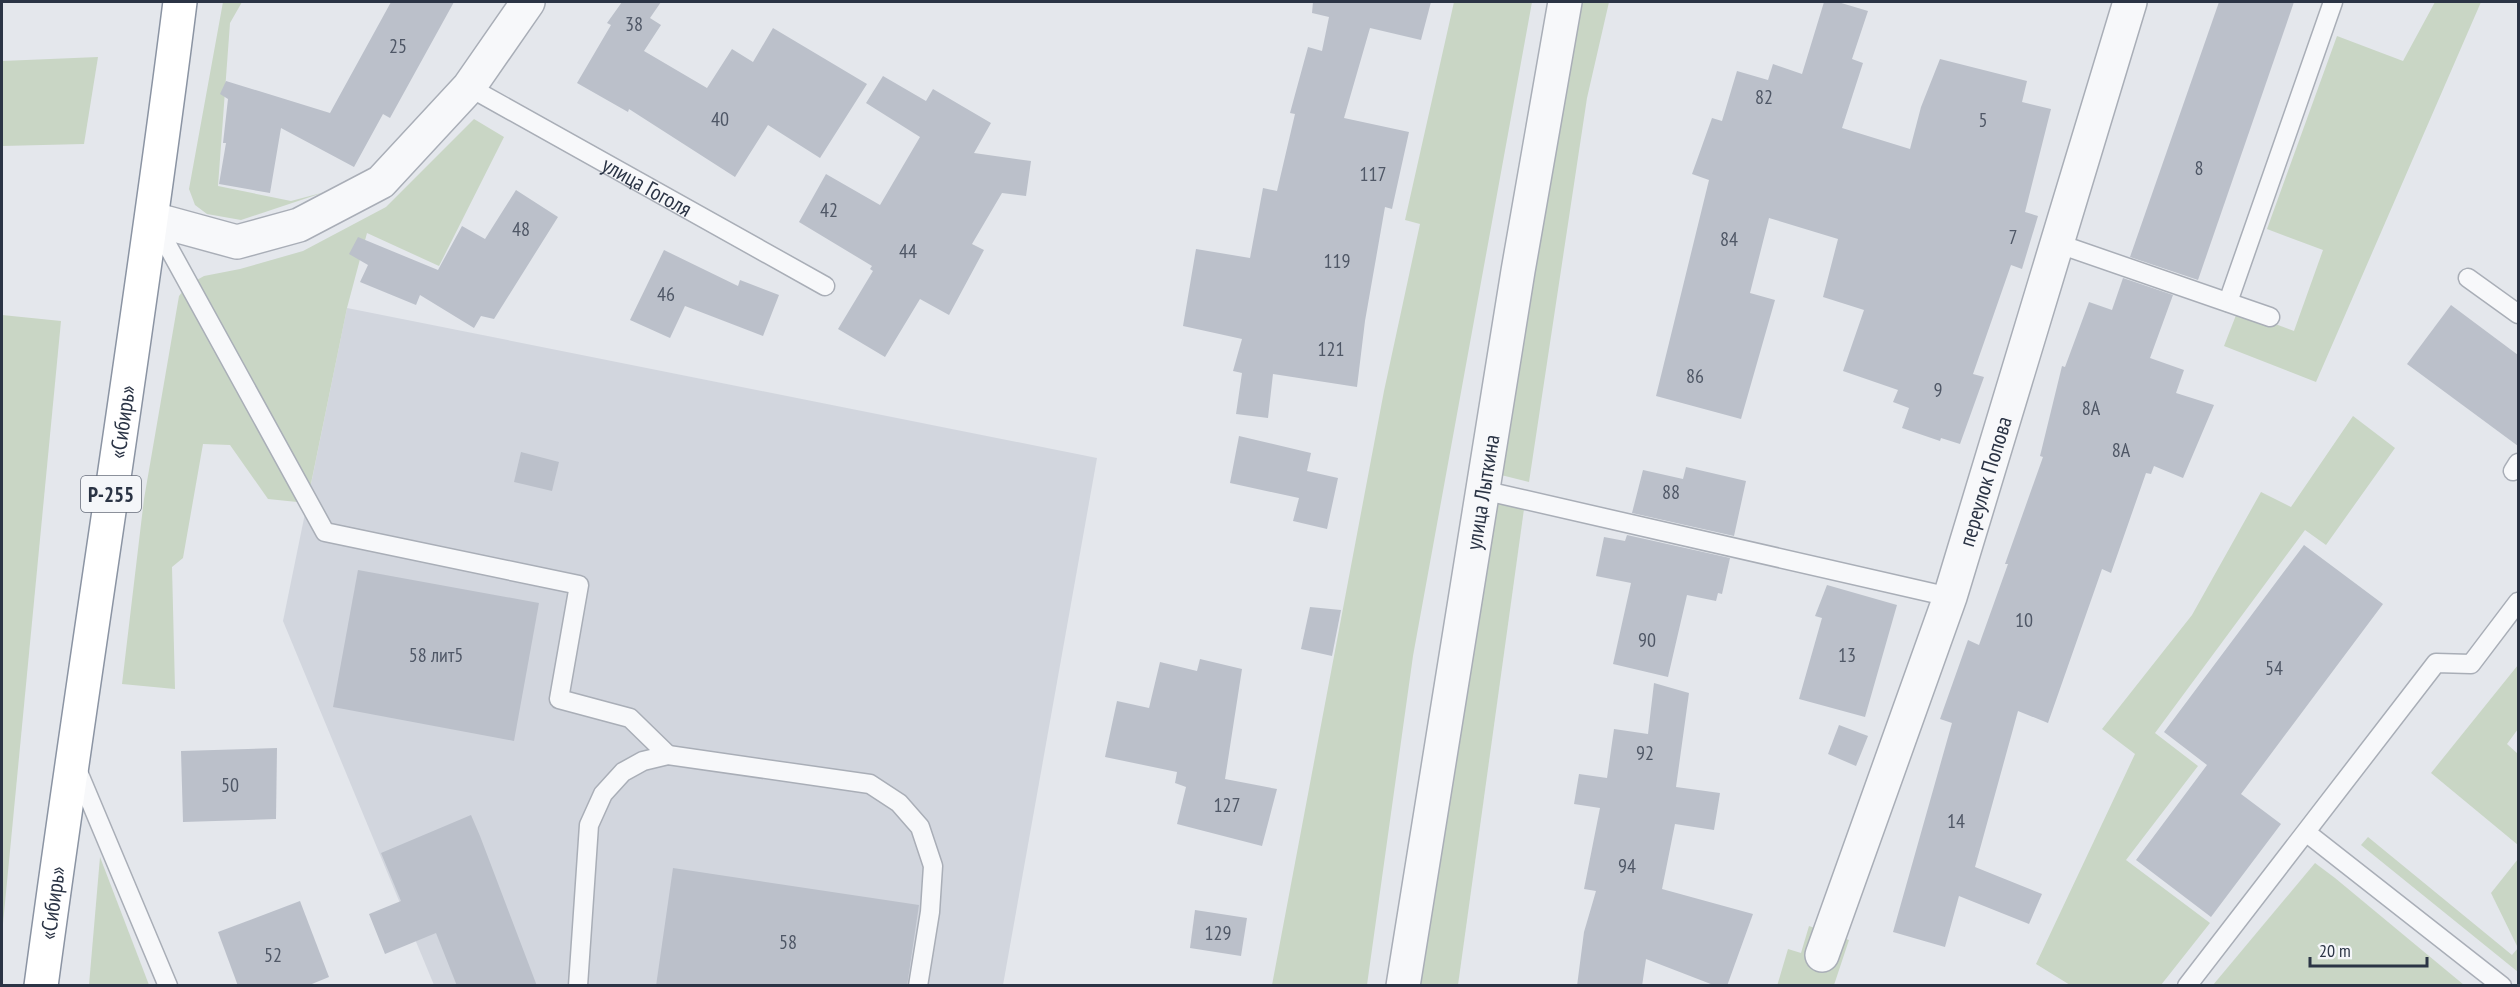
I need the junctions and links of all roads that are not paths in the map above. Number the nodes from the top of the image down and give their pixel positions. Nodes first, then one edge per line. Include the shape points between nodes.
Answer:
1 (180, 2) edge
2 (528, 2) edge
3 (1565, 2) edge
4 (2130, 2) edge
5 (2333, 2) edge
6 (468, 87) junction
7 (153, 219) junction
8 (2059, 244) junction
9 (2468, 278) dead end
10 (825, 286) dead end
11 (2228, 302) junction
12 (2518, 314) edge
13 (2270, 317) dead end
14 (1482, 490) junction
15 (1950, 597) junction
16 (2518, 602) edge
17 (668, 755) junction
18 (72, 757) junction
19 (2307, 833) junction
20 (1822, 955) dead end
21 (40, 986) edge
22 (168, 986) edge
23 (578, 986) edge
24 (918, 986) edge
25 (1402, 986) edge
26 (2187, 986) edge
27 (2502, 986) edge

1 - 7 highway, «Сибирь» / Р-255
2 - 6 street
3 - 14 street, улица Лыткина
4 - 8 street, переулок Попова
5 - 11 lane
6 - 7 street via 381,182 299,225 237,242
6 - 10 lane, улица Гоголя
7 - 17 lane via 325,532 579,585 559,699 630,718
7 - 18 highway, «Сибирь» / Р-255
8 - 11 lane
8 - 15 street, переулок Попова
9 - 12 lane
11 - 13 lane
14 - 15 lane
14 - 25 street, улица Лыткина
15 - 20 street, переулок Попова
16 - 19 lane via 2471,664 2436,663
17 - 23 lane via 643,761 623,772 603,794 589,825
17 - 24 lane via 870,784 899,803 920,827 933,867
18 - 21 highway, «Сибирь» / Р-255
18 - 22 lane
19 - 26 lane
19 - 27 lane

